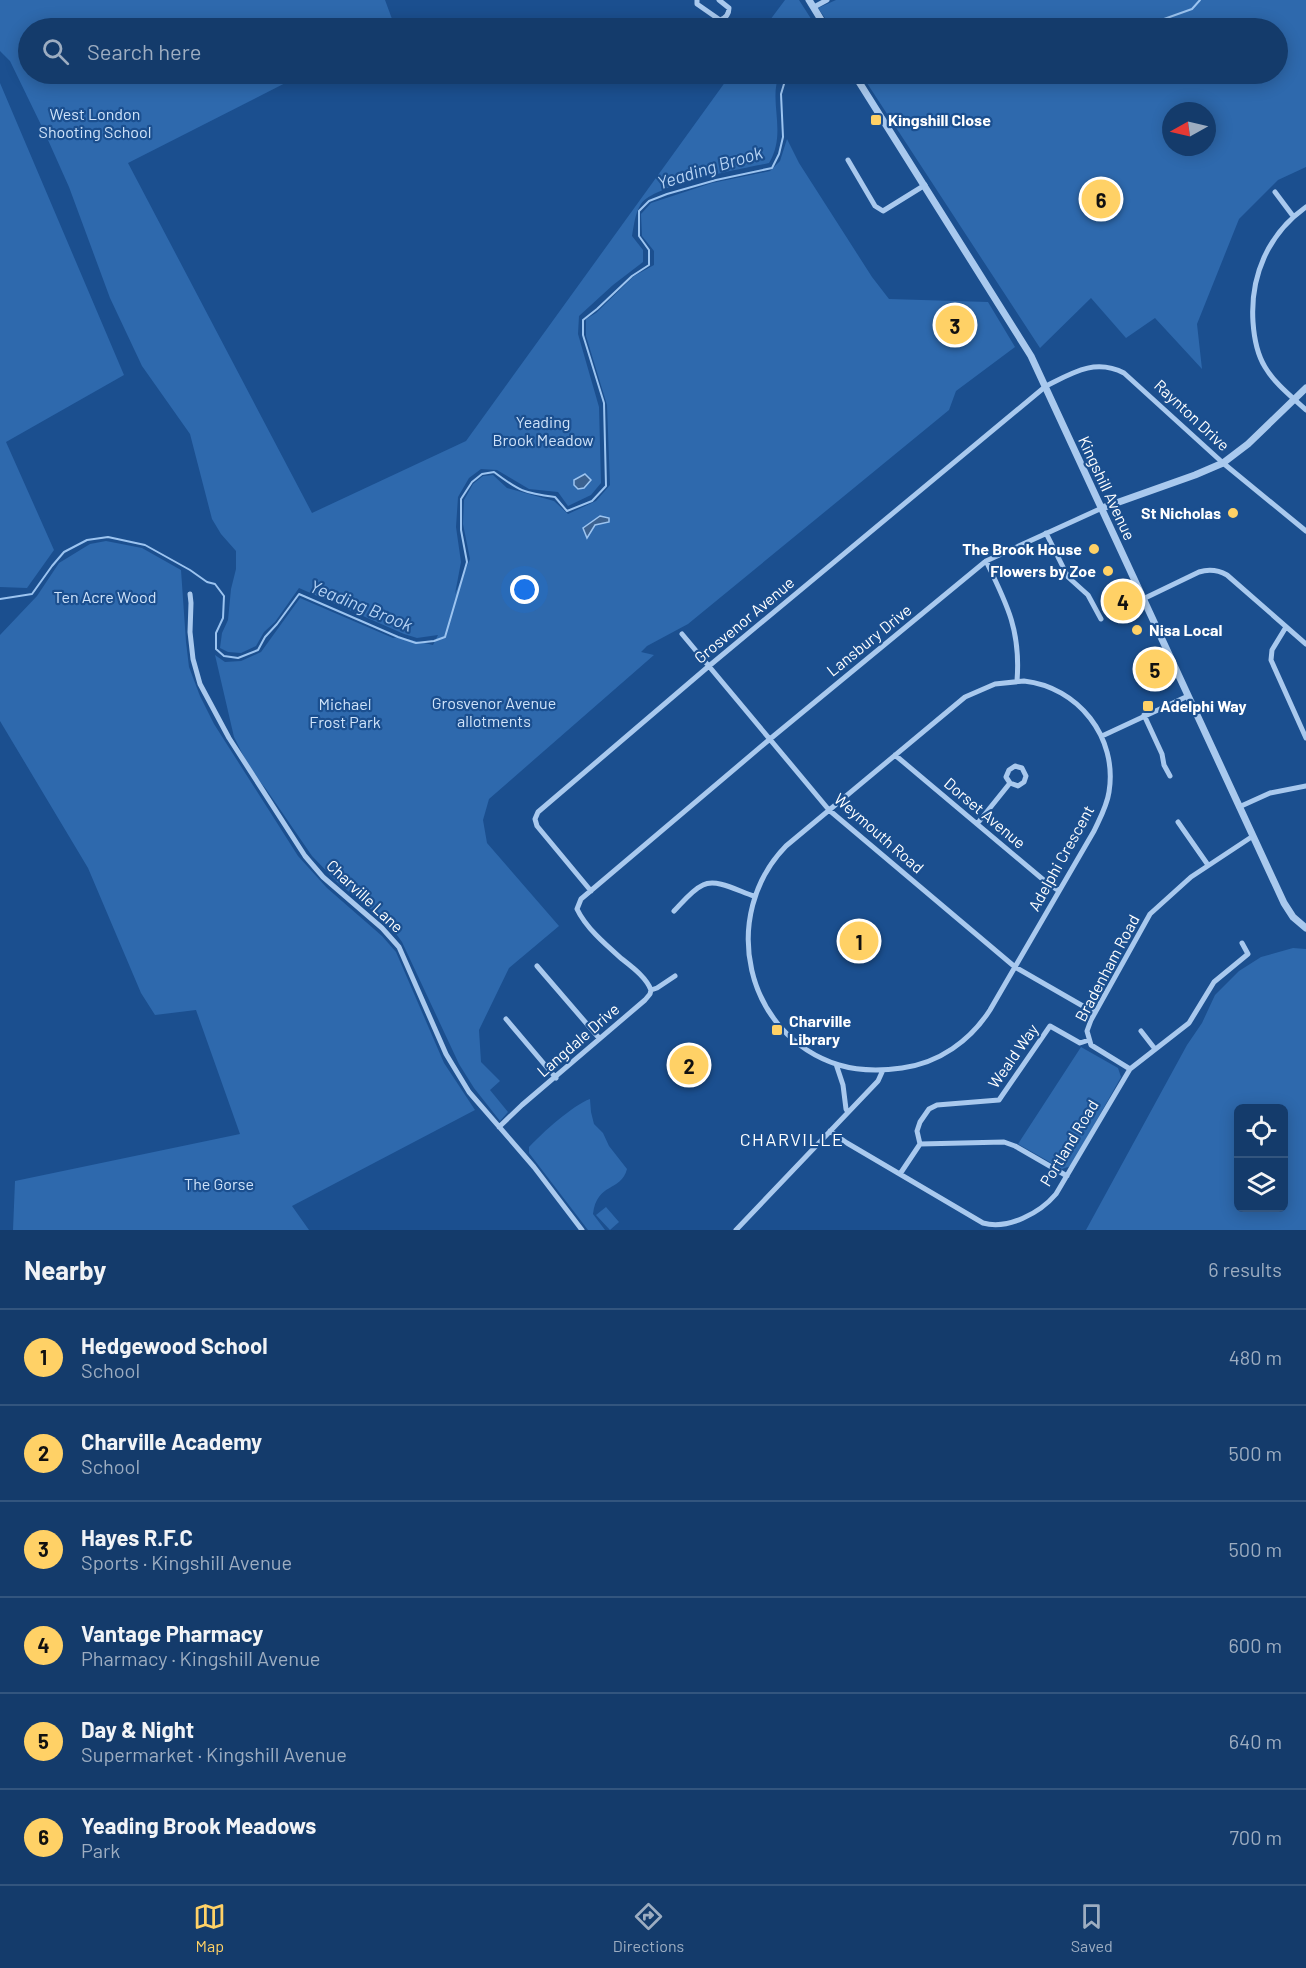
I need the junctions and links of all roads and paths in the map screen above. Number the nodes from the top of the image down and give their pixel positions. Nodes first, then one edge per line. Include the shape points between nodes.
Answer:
1 (697, 0) edge
2 (719, 0) edge
3 (827, 0) edge
4 (811, 3) edge
5 (717, 18) edge
6 (725, 18) edge
7 (820, 18) edge
8 (861, 84) edge
9 (848, 160) dead end
10 (925, 185) junction
11 (1275, 192) dead end
12 (1306, 207) edge
13 (1293, 216) junction
14 (1046, 386) junction
15 (1306, 388) edge
16 (1294, 399) junction
17 (1306, 410) edge
18 (1223, 463) junction
19 (1102, 508) junction
20 (1306, 531) edge
21 (1046, 533) junction
22 (986, 561) junction
23 (190, 594) dead end
24 (1143, 599) junction
25 (1101, 620) dead end
26 (1286, 627) junction
27 (682, 634) dead end
28 (1306, 644) edge
29 (709, 666) junction
30 (1017, 681) junction
31 (1188, 696) junction
32 (1144, 715) junction
33 (1102, 736) junction
34 (1306, 738) edge
35 (771, 739) junction
36 (895, 755) junction
37 (1170, 776) dead end
38 (1010, 783) dead end
39 (1306, 786) edge
40 (1239, 807) junction
41 (829, 810) junction
42 (1178, 822) dead end
43 (977, 824) junction
44 (1253, 836) junction
45 (1208, 865) junction
46 (591, 891) junction
47 (1059, 891) junction
48 (754, 896) junction
49 (674, 911) dead end
50 (1306, 928) edge
51 (1242, 943) dead end
52 (537, 966) dead end
53 (1015, 967) junction
54 (675, 976) dead end
55 (651, 990) junction
56 (1095, 1013) junction
57 (506, 1019) dead end
58 (1141, 1031) dead end
59 (599, 1038) junction
60 (1089, 1040) junction
61 (1155, 1049) junction
62 (836, 1064) junction
63 (1130, 1069) junction
64 (883, 1070) junction
65 (556, 1078) junction
66 (849, 1112) junction
67 (499, 1127) junction
68 (831, 1131) junction
69 (920, 1144) junction
70 (900, 1174) junction
71 (1067, 1176) junction
72 (582, 1230) edge
73 (736, 1230) edge

1 - 5 street
2 - 6 street via 729,8
3 - 4 street
4 - 7 street
8 - 10 street, Kingshill Avenue
9 - 10 street via 874,207 882,211
10 - 14 street, Kingshill Avenue
11 - 13 street
12 - 13 street
13 - 16 street via 1275,236 1262,261 1253,315 1262,361
14 - 18 street, Raynton Drive via 1092,366 1124,373
14 - 19 street, Kingshill Avenue
14 - 29 street, Grosvenor Avenue
15 - 16 street, Lansbury Drive
16 - 17 street
16 - 18 street, Lansbury Drive
18 - 19 street, Lansbury Drive
18 - 20 street, Raynton Drive
19 - 21 street, Lansbury Drive
19 - 24 street, Kingshill Avenue
21 - 22 street, Lansbury Drive
21 - 25 street via 1068,577 1089,595
22 - 30 street via 1014,624
22 - 35 street, Lansbury Drive
23 - 67 street, Charville Lane via 192,659 200,684 229,738 305,856 399,947 453,1067
24 - 26 street via 1193,574 1216,570 1227,575
24 - 31 street, Kingshill Avenue
26 - 28 street
26 - 34 street via 1272,650 1271,660
27 - 29 street, Weymouth Road
29 - 35 street, Weymouth Road
29 - 46 street, Grosvenor Avenue via 536,814 537,826
30 - 33 street, Adelphi Crescent via 1039,683 1062,693 1088,714
30 - 36 street, Adelphi Crescent via 986,687 965,697
31 - 32 street
31 - 40 street, Kingshill Avenue
32 - 33 street
32 - 37 street
33 - 47 street, Adelphi Crescent via 1110,771 1108,798
35 - 41 street, Weymouth Road
35 - 46 street, Lansbury Drive
36 - 41 street, Adelphi Crescent
36 - 43 street, Dorset Avenue
38 - 43 street
39 - 40 street via 1270,793
40 - 44 street, Kingshill Avenue
41 - 48 street, Adelphi Crescent via 774,859
41 - 53 street, Weymouth Road
42 - 45 street
43 - 47 street, Dorset Avenue
44 - 45 street, Bradenham Road
44 - 50 street, Kingshill Avenue via 1284,903
45 - 56 street, Bradenham Road via 1150,914
46 - 55 street, Lansbury Drive via 578,903 578,912
47 - 53 street, Adelphi Crescent
48 - 49 street via 719,884 706,884
48 - 62 street, Adelphi Crescent via 748,947 763,1000 796,1041
51 - 61 street, Portland Road via 1248,954 1214,982 1189,1023
52 - 59 street
53 - 56 street, Weymouth Road
53 - 64 street, Adelphi Crescent via 984,1019 961,1043 929,1062
54 - 55 street, Langdale Drive
55 - 59 street, Langdale Drive via 645,1000
56 - 60 street, Bradenham Road via 1088,1028
57 - 65 street
58 - 61 street
59 - 65 street, Langdale Drive
60 - 63 street, Bradenham Road via 1095,1049
60 - 69 street, Weald Way via 1080,1043 1050,1026 999,1100 934,1106 918,1126
61 - 63 street, Portland Road
62 - 64 street, Adelphi Crescent
62 - 66 street
63 - 71 street, Portland Road
64 - 66 street via 878,1081
65 - 67 street, Langdale Drive
66 - 68 street
67 - 72 street, Charville Lane
68 - 70 street, Portland Road
68 - 73 street
69 - 70 street, Weald Way
69 - 71 street via 1005,1142
70 - 71 street, Portland Road via 983,1223 996,1226 1043,1207

